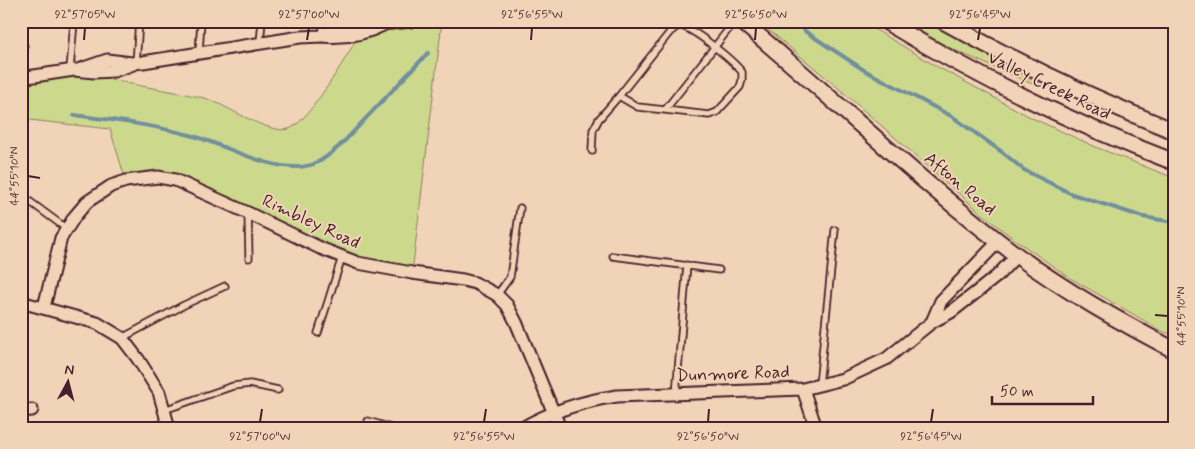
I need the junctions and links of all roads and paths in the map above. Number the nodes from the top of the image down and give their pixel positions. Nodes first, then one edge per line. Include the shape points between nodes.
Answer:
1 (74, 21) edge
2 (139, 21) edge
3 (201, 21) edge
4 (262, 21) edge
5 (324, 21) edge
6 (411, 21) edge
7 (735, 21) edge
8 (741, 21) edge
9 (885, 21) edge
10 (943, 21) edge
11 (322, 36) junction
12 (260, 43) junction
13 (714, 47) junction
14 (199, 52) junction
15 (136, 63) junction
16 (74, 70) junction
17 (21, 78) edge
18 (619, 96) junction
19 (665, 110) junction
20 (1174, 131) edge
21 (592, 151) dead end
22 (1174, 162) edge
23 (21, 195) edge
24 (520, 208) dead end
25 (248, 212) junction
26 (67, 229) junction
27 (835, 230) dead end
28 (999, 241) junction
29 (1017, 255) junction
30 (613, 256) dead end
31 (342, 257) junction
32 (249, 258) dead end
33 (687, 265) junction
34 (719, 270) dead end
35 (225, 286) dead end
36 (497, 295) junction
37 (21, 302) edge
38 (44, 307) junction
39 (932, 322) junction
40 (318, 333) dead end
41 (122, 338) junction
42 (1174, 350) edge
43 (819, 386) junction
44 (804, 389) junction
45 (278, 390) dead end
46 (676, 394) junction
47 (164, 410) junction
48 (554, 412) junction
49 (368, 421) dead end
50 (169, 428) edge
51 (391, 428) edge
52 (522, 428) edge
53 (560, 428) edge
54 (816, 428) edge

1 - 16 lane
2 - 15 lane
3 - 14 lane
4 - 12 lane
5 - 11 lane
6 - 11 street via 345,25
7 - 13 lane
8 - 28 main road, Afton Road
9 - 22 main road, Valley Creek Road via 1021,96
10 - 20 main road, Valley Creek Road via 1046,75
11 - 12 street
12 - 14 street
13 - 18 lane via 688,27 678,26
13 - 19 lane
13 - 19 lane via 742,72 740,87 717,112 709,115
14 - 15 street
15 - 16 street via 107,60
16 - 17 street
18 - 19 lane via 638,107
18 - 21 lane via 593,130
23 - 26 lane
24 - 36 lane via 510,277
25 - 26 street, Rimbley Road via 175,180 142,178 118,184 97,195 87,202
25 - 31 street, Rimbley Road
25 - 32 lane
26 - 38 street, Rimbley Road via 58,248
27 - 43 lane
28 - 29 main road, Afton Road
28 - 39 street, Dunmore Road via 941,301
29 - 39 street, Dunmore Road via 978,291
29 - 42 main road, Afton Road via 1089,303
30 - 33 lane
31 - 36 street, Rimbley Road via 376,267 463,280
31 - 40 lane
33 - 34 lane
33 - 46 lane
35 - 41 lane
36 - 48 street, Rimbley Road via 516,322
37 - 38 street
38 - 41 street via 97,323
39 - 43 street, Dunmore Road via 886,359
41 - 47 street via 159,392
43 - 44 street, Dunmore Road
44 - 46 street, Dunmore Road
44 - 54 street
45 - 47 lane via 250,384 233,386
46 - 48 street, Dunmore Road via 617,396
47 - 50 street
48 - 52 street, Dunmore Road
48 - 53 street, Rimbley Road
49 - 51 lane

